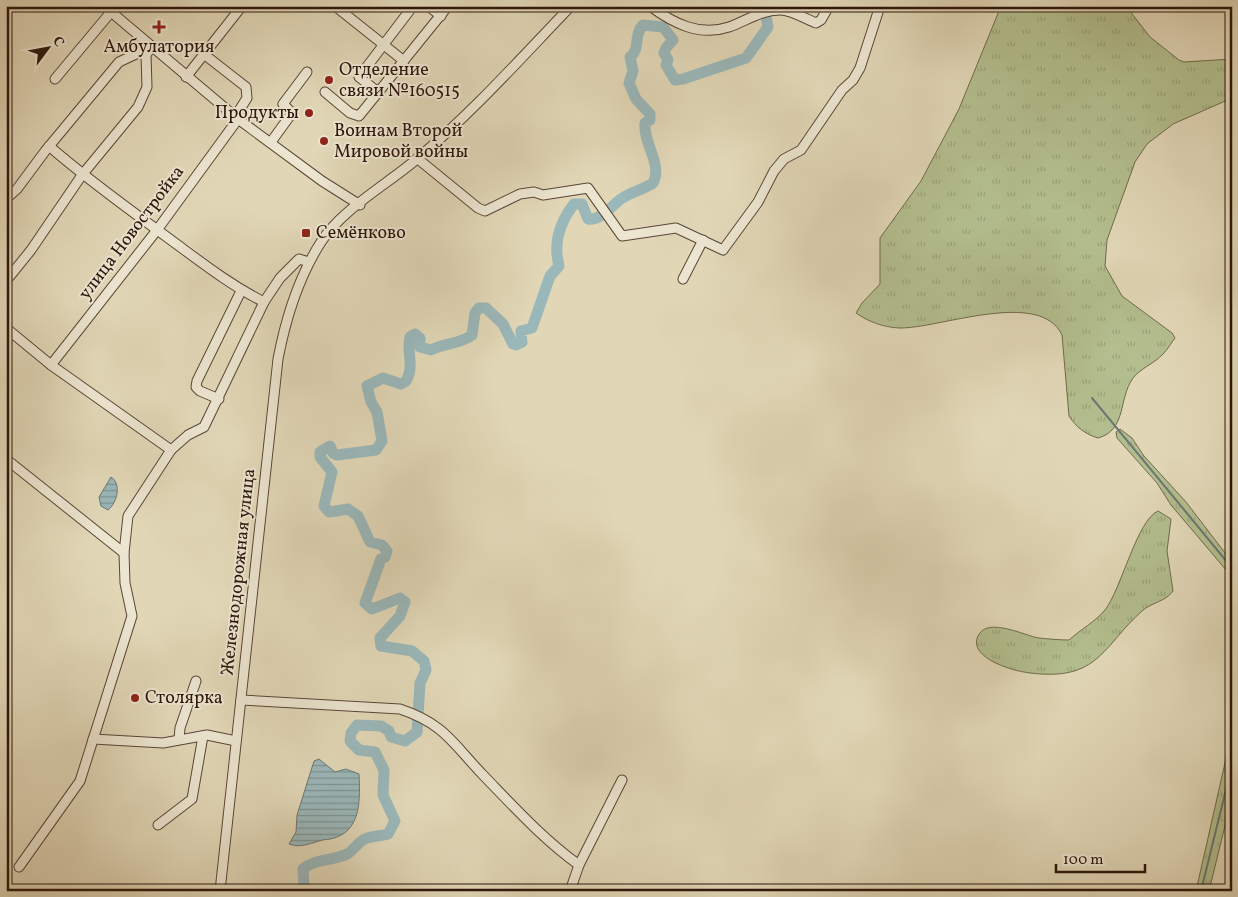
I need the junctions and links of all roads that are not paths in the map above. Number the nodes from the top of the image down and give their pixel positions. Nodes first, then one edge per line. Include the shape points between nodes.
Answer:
1 (242, 6) edge
2 (316, 6) edge
3 (324, 6) edge
4 (335, 6) edge
5 (413, 6) edge
6 (428, 6) edge
7 (448, 6) edge
8 (571, 6) edge
9 (650, 6) edge
10 (829, 6) edge
11 (880, 6) edge
12 (108, 9) edge
13 (440, 16) junction
14 (383, 45) junction
15 (151, 47) junction
16 (205, 55) junction
17 (404, 61) junction
18 (307, 72) dead end
19 (186, 77) junction
20 (55, 79) dead end
21 (324, 92) dead end
22 (378, 92) junction
23 (236, 118) junction
24 (271, 142) junction
25 (49, 146) junction
26 (418, 159) junction
27 (82, 176) junction
28 (6, 199) edge
29 (360, 205) junction
30 (157, 230) junction
31 (703, 240) junction
32 (310, 262) junction
33 (683, 279) dead end
34 (6, 281) edge
35 (241, 291) junction
36 (264, 302) junction
37 (6, 328) edge
38 (51, 365) junction
39 (219, 399) junction
40 (171, 450) junction
41 (6, 459) edge
42 (124, 553) junction
43 (196, 681) dead end
44 (241, 700) junction
45 (203, 736) junction
46 (93, 739) junction
47 (179, 739) junction
48 (236, 741) junction
49 (622, 780) dead end
50 (158, 825) dead end
51 (579, 865) junction
52 (19, 867) dead end
53 (220, 891) edge
54 (570, 891) edge

1 - 16 street
2 - 3 street
4 - 14 street
5 - 14 street
6 - 13 street
7 - 13 street
8 - 26 street, Железнодорожная улица via 473,108
9 - 10 street via 682,26 710,30 781,10 816,23
11 - 31 street via 860,68 801,150 784,158 724,250
12 - 15 street
12 - 20 street
13 - 17 street
14 - 17 street
14 - 22 street via 359,77
15 - 19 street
15 - 25 street via 119,62
15 - 27 street via 146,55 148,86 138,107
16 - 19 street
16 - 23 street, улица Новостройка via 246,87 247,98
17 - 22 street
18 - 24 street via 283,104 292,113
19 - 23 street
21 - 22 street via 350,113 359,116
23 - 24 street
23 - 30 street, улица Новостройка
24 - 29 street
25 - 27 street
25 - 28 street
26 - 29 street, Железнодорожная улица
26 - 31 street via 485,211 520,194 534,192 543,195 588,188 622,236 676,228
27 - 30 street
27 - 34 street
29 - 32 street, Железнодорожная улица via 322,240
30 - 35 street
30 - 38 street, улица Новостройка
31 - 33 street
32 - 36 street via 298,259
32 - 44 street, Железнодорожная улица via 300,278 286,318 278,359
35 - 36 street
35 - 39 street via 196,381 200,391
36 - 39 street
37 - 38 street
38 - 40 street
39 - 40 street via 204,427 188,435
40 - 42 street via 128,516
41 - 42 street
42 - 46 street via 125,584 132,616
43 - 47 street
44 - 48 street, Железнодорожная улица
44 - 51 street via 400,709 414,713 441,728 518,811
45 - 47 street
45 - 48 street
45 - 50 street via 192,799
46 - 47 street via 162,743
46 - 52 street via 80,781
48 - 53 street, Железнодорожная улица
49 - 51 street
51 - 54 street

